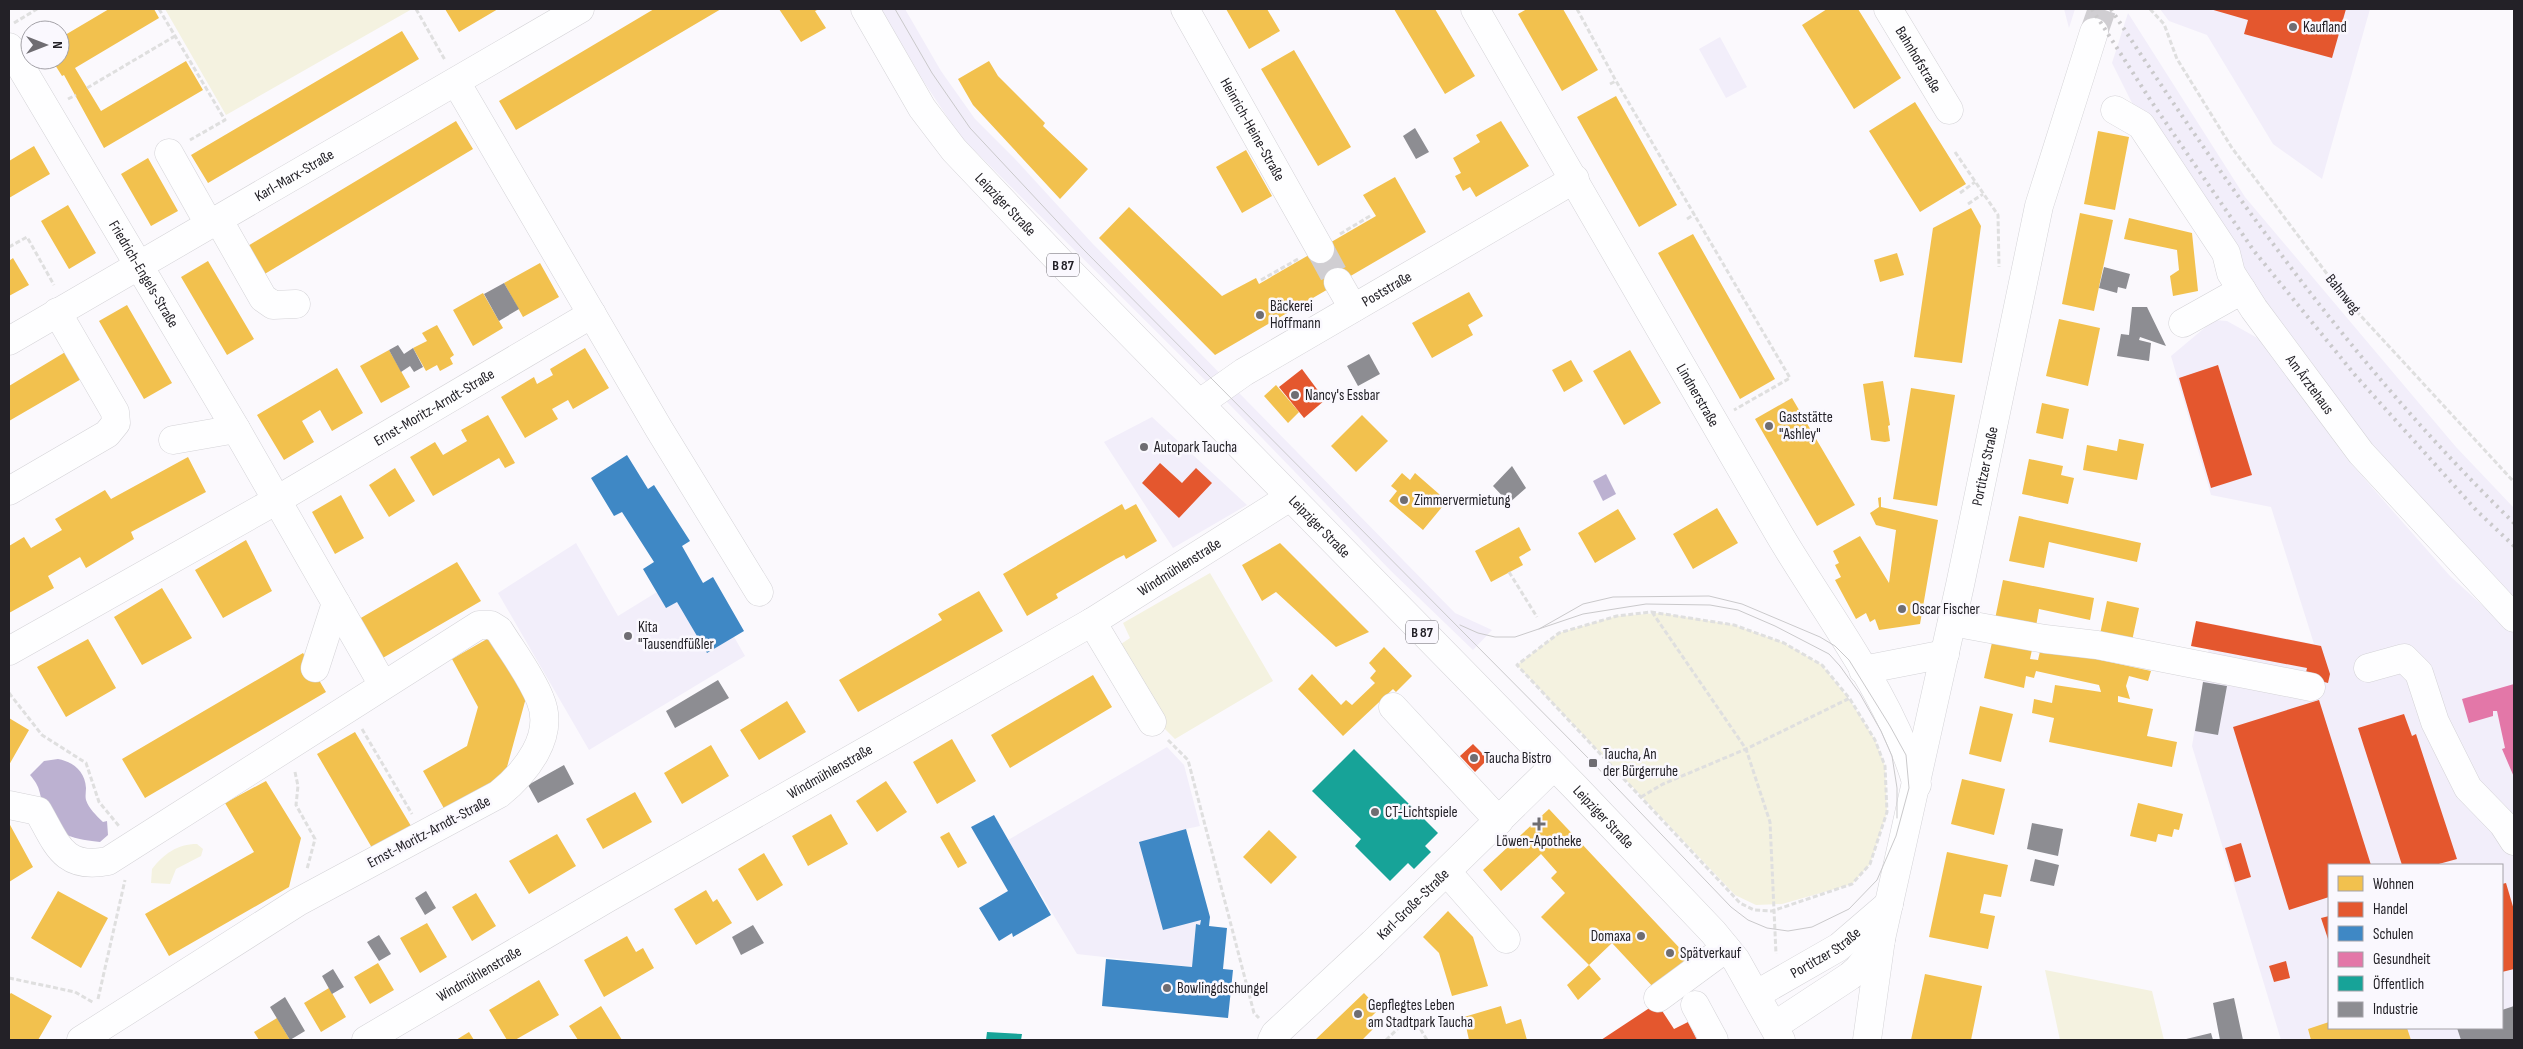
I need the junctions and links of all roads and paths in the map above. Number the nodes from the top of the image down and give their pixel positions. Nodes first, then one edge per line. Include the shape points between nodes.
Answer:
1 (36, 9) edge
2 (159, 9) edge
3 (416, 9) edge
4 (580, 9) edge
5 (865, 9) edge
6 (1185, 9) edge
7 (1475, 9) edge
8 (1577, 9) edge
9 (1888, 9) edge
10 (2150, 9) edge
11 (9, 25) edge
12 (2094, 32) tunnel mouth
13 (175, 36) junction
14 (9, 47) edge
15 (452, 73) junction
16 (1616, 81) junction
17 (1610, 84) dead end
18 (87, 88) dead end
19 (1949, 110) dead end
20 (2115, 110) dead end
21 (169, 152) joint
22 (1955, 152) dead end
23 (1575, 179) junction
24 (1975, 182) junction
25 (1960, 193) dead end
26 (1983, 194) junction
27 (1968, 204) dead end
28 (1695, 214) junction
29 (1370, 216) dead end
30 (1687, 219) dead end
31 (214, 221) junction
32 (9, 247) edge
33 (1318, 248) junction
34 (138, 265) junction
35 (1999, 269) dead end
36 (1260, 280) dead end
37 (1338, 282) tunnel mouth
38 (2242, 290) junction
39 (296, 304) dead end
40 (1353, 308) junction
41 (62, 310) junction
42 (592, 314) junction
43 (2183, 323) dead end
44 (9, 341) edge
45 (1200, 403) junction
46 (1734, 411) dead end
47 (236, 429) junction
48 (173, 440) dead end
49 (2514, 482) edge
50 (9, 491) edge
51 (1290, 497) junction
52 (277, 500) junction
53 (1509, 572) dead end
54 (759, 592) dead end
55 (336, 602) junction
56 (1651, 612) junction
57 (1537, 617) dead end
58 (2514, 618) edge
59 (1092, 622) junction
60 (1952, 622) junction
61 (9, 651) edge
62 (1945, 654) junction
63 (315, 668) dead end
64 (2368, 668) dead end
65 (383, 685) junction
66 (1862, 685) junction
67 (2311, 688) dead end
68 (350, 706) junction
69 (1393, 707) dead end
70 (1152, 722) joint
71 (290, 744) junction
72 (1746, 749) junction
73 (1554, 766) junction
74 (1917, 785) junction
75 (1640, 797) junction
76 (9, 805) edge
77 (1499, 821) junction
78 (424, 834) junction
79 (2514, 841) edge
80 (1446, 872) junction
81 (298, 902) junction
82 (1889, 904) junction
83 (1772, 911) junction
84 (1506, 939) dead end
85 (1881, 939) junction
86 (1726, 948) junction
87 (1776, 954) dead end
88 (9, 978) edge
89 (1757, 994) junction
90 (1658, 998) dead end
91 (97, 1004) dead end
92 (1695, 1005) dead end
93 (1778, 1033) edge
94 (1273, 1037) edge
95 (81, 1040) edge
96 (366, 1040) edge
97 (1386, 1040) edge
98 (1427, 1040) edge
99 (1714, 1040) edge
100 (1867, 1040) edge

1 - 11 path
2 - 13 path
3 - 15 path
4 - 15 street, Karl-Marx-Straße
5 - 45 street, Leipziger Straße / B 87 via 922,108 954,150
6 - 33 street, Heinrich-Heine-Straße
7 - 23 street, Lindnerstraße
8 - 16 path
9 - 19 street, Bahnhofstraße
10 - 49 path, Bahnweg via 2164,24 2177,59 2232,148 2349,303
12 - 60 street, Portitzer Straße via 2039,206
13 - 18 path
13 - 21 path via 225,120
14 - 34 street, Friedrich-Engels-Straße
15 - 31 street, Karl-Marx-Straße
15 - 42 street
16 - 17 path
16 - 28 path
20 - 38 street, Am Ärztehaus via 2141,125 2226,253 2231,273
21 - 31 street
22 - 24 path
23 - 40 street, Poststraße
23 - 66 street, Lindnerstraße
24 - 25 path
24 - 26 path
26 - 27 path
26 - 35 path via 1998,215
28 - 30 path
28 - 46 path via 1790,378
29 - 33 path
31 - 34 street, Karl-Marx-Straße
31 - 39 street via 263,298 273,305
32 - 41 path via 27,236
33 - 36 path
34 - 41 street, Karl-Marx-Straße
34 - 47 street, Friedrich-Engels-Straße
37 - 40 street
38 - 43 street
38 - 58 street, Am Ärztehaus via 2282,349 2362,453
40 - 45 street, Poststraße via 1244,372
41 - 44 street, Karl-Marx-Straße
41 - 50 street via 115,412 116,423 107,434
42 - 52 street, Ernst-Moritz-Arndt-Straße
42 - 54 street
45 - 51 street, Leipziger Straße / B 87
47 - 48 street
47 - 52 street, Friedrich-Engels-Straße
51 - 59 street, Windmühlenstraße
51 - 73 street, Leipziger Straße / B 87
52 - 55 street
52 - 61 street, Ernst-Moritz-Arndt-Straße
53 - 57 path
55 - 63 street
55 - 65 street
56 - 66 path via 1734,625 1784,643
56 - 72 path
56 - 75 path via 1617,616 1559,633 1517,665
59 - 70 street
59 - 96 street, Windmühlenstraße
60 - 62 street, Portitzer Straße
60 - 67 street via 2045,640 2097,645
62 - 66 street
62 - 74 street, Portitzer Straße
64 - 79 street via 2404,658 2419,673 2436,722 2468,788 2503,824
65 - 68 street, Ernst-Moritz-Arndt-Straße
65 - 78 street, Ernst-Moritz-Arndt-Straße via 474,626 488,624 500,631 541,700 542,736 522,773 499,794
66 - 72 path
66 - 74 street, Lindnerstraße via 1908,754
66 - 83 path via 1875,740 1885,766 1887,812 1870,864 1852,884
68 - 71 street, Ernst-Moritz-Arndt-Straße
68 - 78 path
69 - 77 street
70 - 94 path via 1188,760 1254,1013
71 - 76 street, Ernst-Moritz-Arndt-Straße via 108,861 90,863 69,858 62,852 38,811
71 - 81 path via 298,786 296,805 315,839
72 - 75 path
72 - 83 path via 1770,822
73 - 77 street, Karl-Große-Straße
73 - 86 street, Leipziger Straße / B 87
74 - 82 street, Portitzer Straße
75 - 83 path via 1740,903 1754,910
77 - 80 street, Karl-Große-Straße
78 - 81 street, Ernst-Moritz-Arndt-Straße
80 - 84 street
80 - 94 street, Karl-Große-Straße
81 - 95 street, Ernst-Moritz-Arndt-Straße
82 - 85 street, Portitzer Straße
82 - 89 street, Portitzer Straße via 1839,947
83 - 87 path
85 - 93 street, Portitzer Straße via 1854,973
85 - 100 street, Portitzer Straße
86 - 89 street, Leipziger Straße / B 87
86 - 90 street
88 - 91 path via 75,992
89 - 93 street, Leipziger Straße / B 87
92 - 99 street
97 - 98 path via 1412,1015

